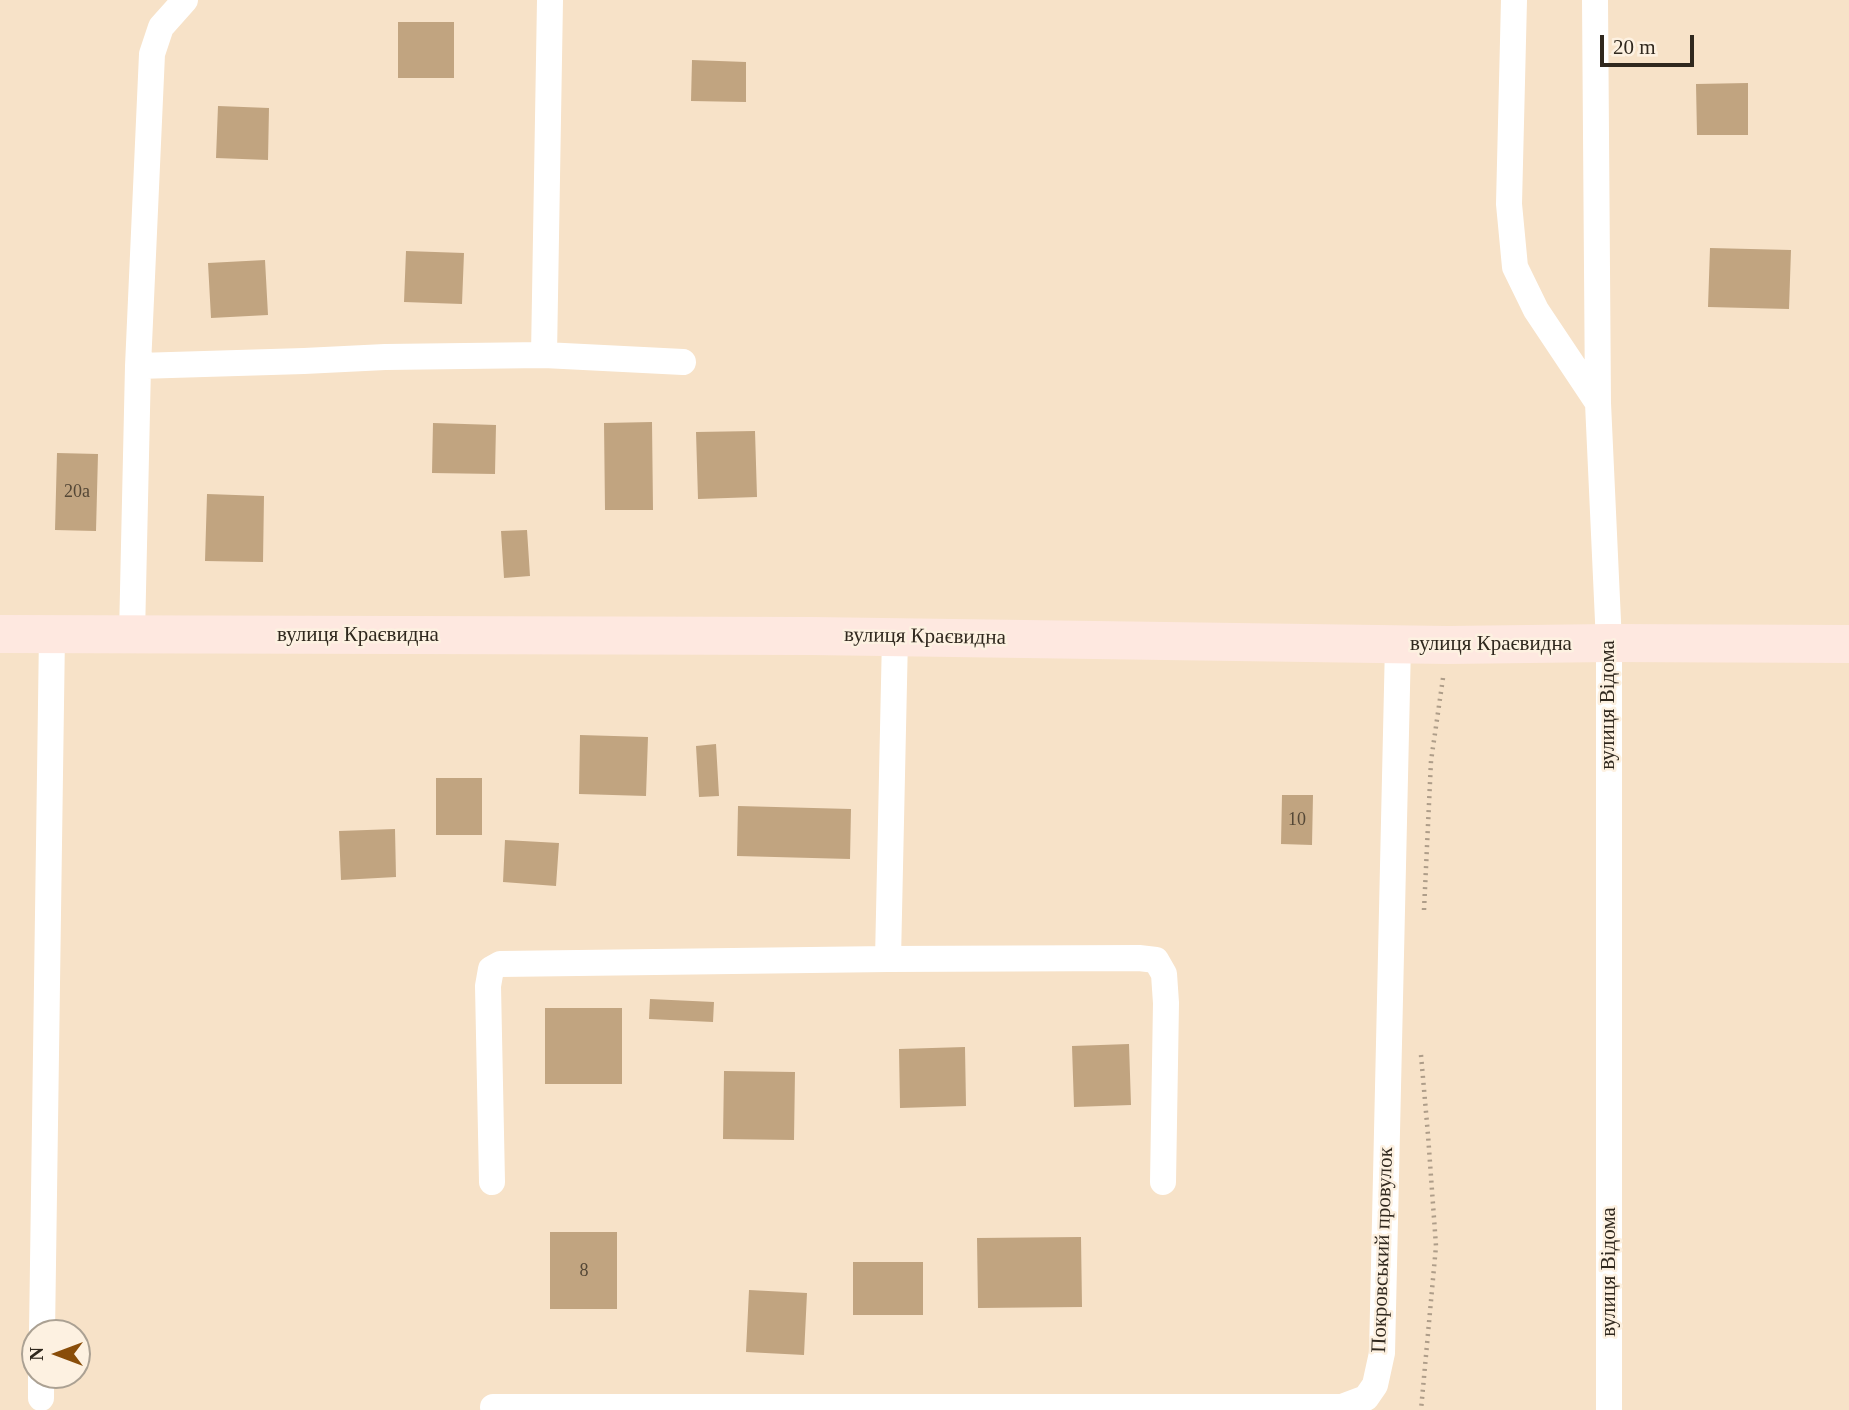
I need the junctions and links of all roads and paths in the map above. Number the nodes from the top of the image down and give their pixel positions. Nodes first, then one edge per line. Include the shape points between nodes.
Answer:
1 (185, 0) edge
2 (550, 0) edge
3 (1514, 0) edge
4 (1595, 0) edge
5 (544, 355) junction
6 (683, 362) dead end
7 (138, 366) junction
8 (1598, 403) junction
9 (0, 634) edge
10 (52, 634) junction
11 (132, 635) junction
12 (895, 637) junction
13 (1609, 643) junction
14 (1398, 644) junction
15 (1849, 644) edge
16 (1448, 645) junction
17 (1424, 912) dead end
18 (888, 959) junction
19 (1421, 1054) dead end
20 (492, 1182) dead end
21 (1163, 1182) dead end
22 (42, 1319) edge
23 (493, 1407) dead end
24 (1421, 1410) edge
25 (1609, 1410) edge

1 - 7 street via 161,27 152,54
2 - 5 street
3 - 8 street via 1509,204 1515,267 1536,310
4 - 8 street, вулиця Відома
5 - 6 street
5 - 7 street
7 - 11 street
8 - 13 street, вулиця Відома
9 - 10 street, вулиця Краєвидна
10 - 11 street, вулиця Краєвидна
10 - 22 street
11 - 12 street, вулиця Краєвидна
12 - 14 street, вулиця Краєвидна
12 - 18 street
13 - 15 street, вулиця Краєвидна
13 - 16 street, вулиця Краєвидна
13 - 25 street, вулиця Відома
14 - 16 street, вулиця Краєвидна
14 - 23 street, Покровський провулок via 1382,1353 1366,1398 1342,1407
16 - 17 path via 1431,761
18 - 20 street via 500,964 491,969
18 - 21 street via 1156,960 1164,974 1166,1003
19 - 24 path via 1436,1246

